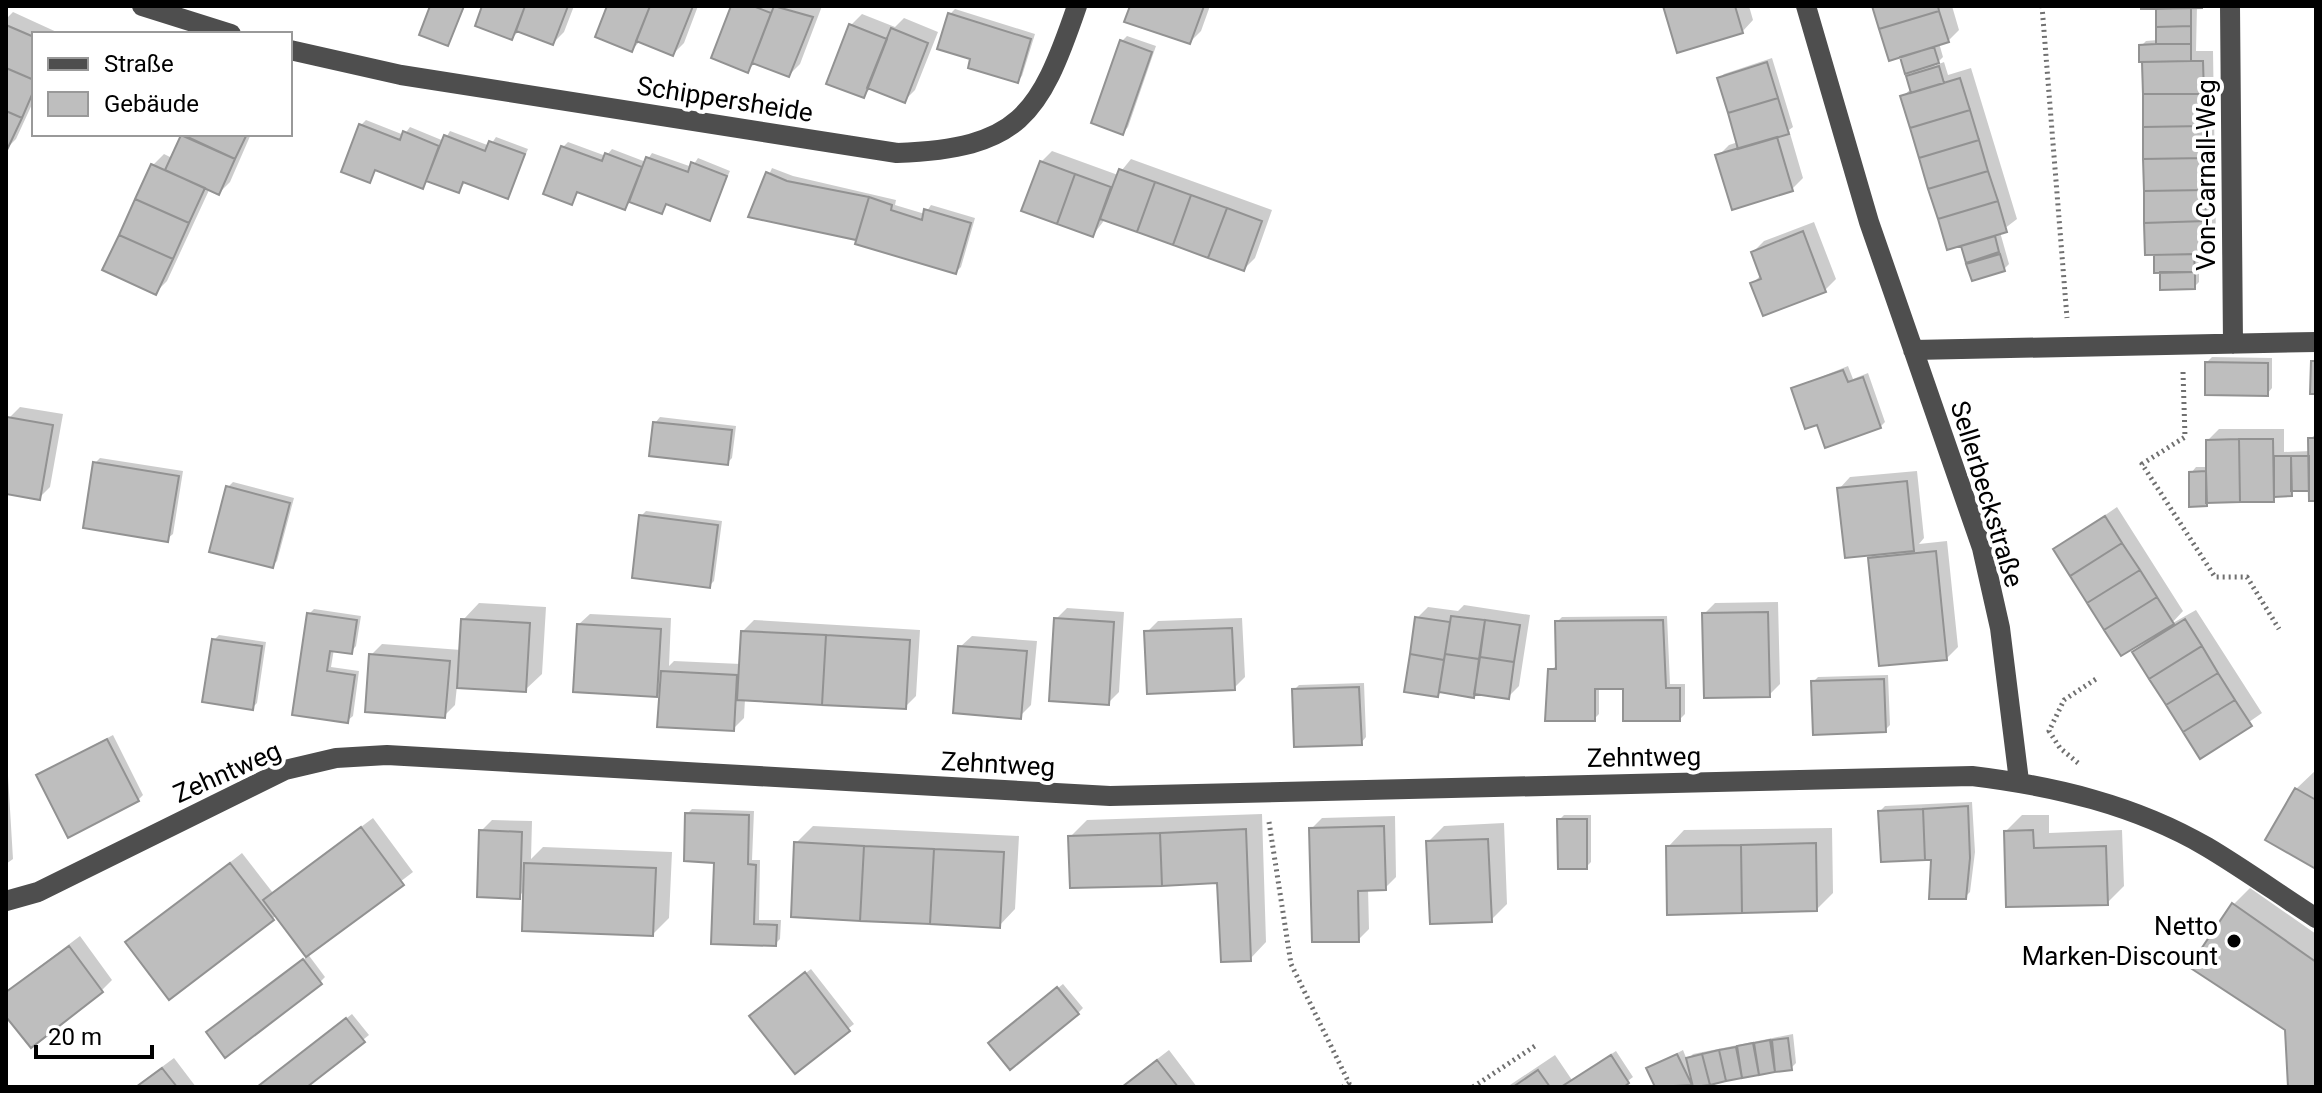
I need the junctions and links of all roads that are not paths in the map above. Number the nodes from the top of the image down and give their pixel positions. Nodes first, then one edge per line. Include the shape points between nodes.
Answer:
1 (142, 6) edge
2 (1077, 6) edge
3 (1806, 6) edge
4 (2230, 6) edge
5 (225, 32) edge
6 (292, 50) edge
7 (2316, 342) edge
8 (2233, 344) junction
9 (1913, 350) junction
10 (2019, 781) junction
11 (6, 901) edge
12 (2316, 918) edge

1 - 5 street
2 - 6 street, Schippersheide via 1048,82 1021,118 981,143 947,151 897,153 401,75
3 - 9 street, Sellerbeckstraße
4 - 8 street, Von-Carnall-Weg
7 - 8 street
8 - 9 street
9 - 10 street, Sellerbeckstraße via 1982,548 2000,628
10 - 11 street, Zehntweg via 1972,776 1110,796 387,755 336,758 285,770 38,892
10 - 12 street via 2129,810 2205,846

